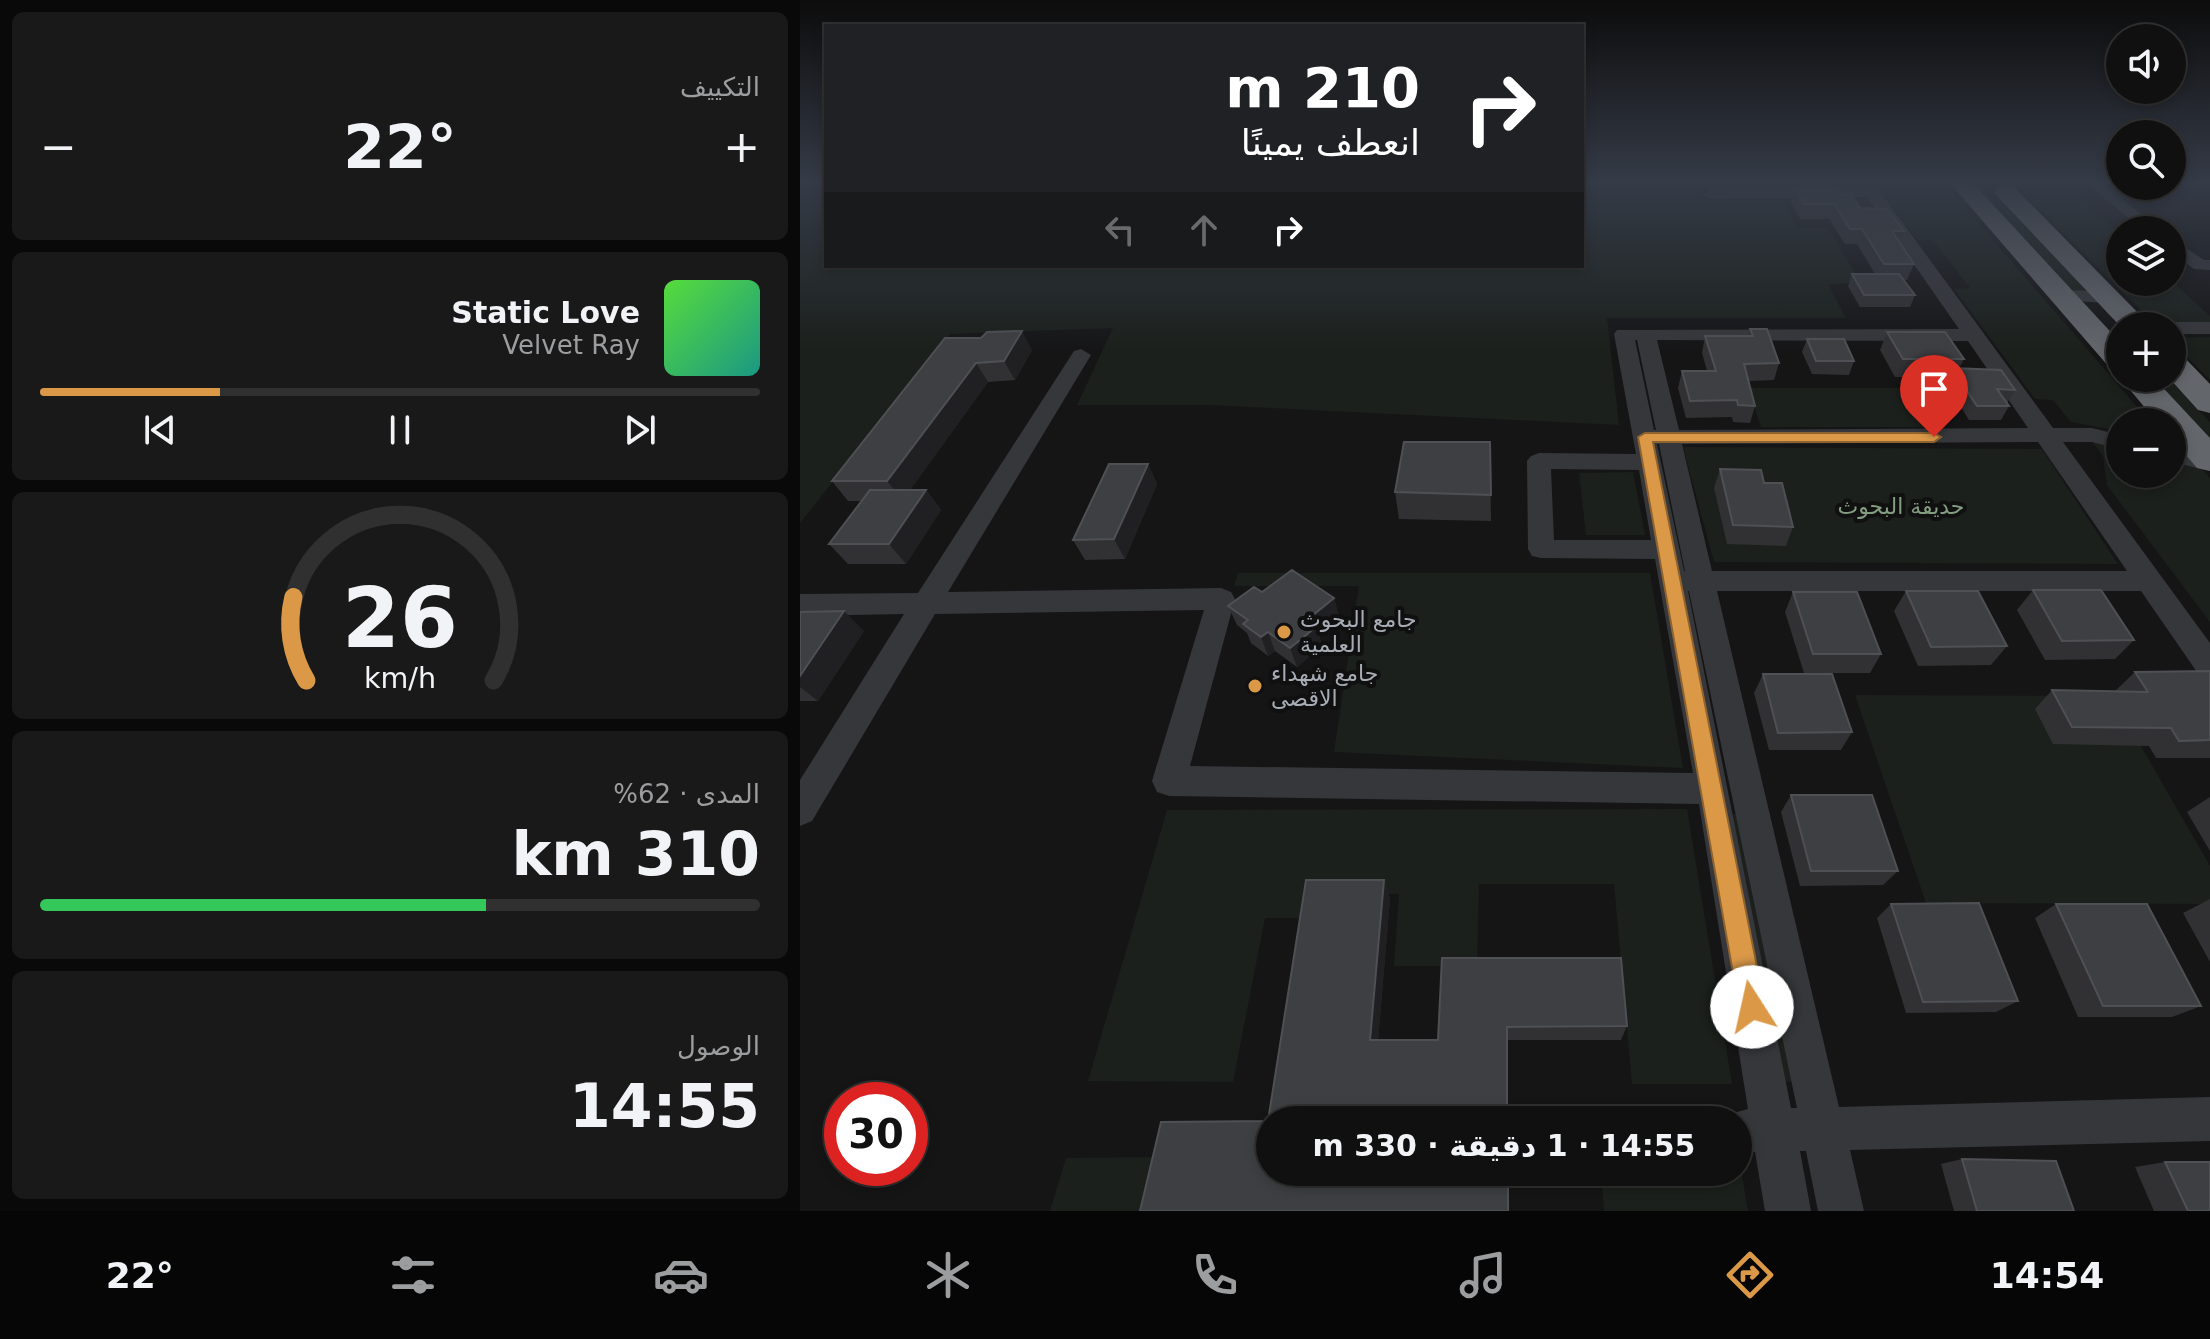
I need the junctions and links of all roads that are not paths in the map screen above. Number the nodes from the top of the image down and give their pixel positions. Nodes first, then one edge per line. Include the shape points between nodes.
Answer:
1 (1906, 239) edge
2 (2011, 239) edge
3 (2051, 239) edge
4 (2186, 254) edge
5 (2210, 265) edge
6 (2063, 296) junction
7 (2108, 297) junction
8 (2122, 312) edge
9 (2186, 328) edge
10 (2210, 328) edge
11 (1976, 335) junction
12 (2106, 344) edge
13 (1081, 355) dead end
14 (2186, 378) edge
15 (2148, 392) edge
16 (2210, 403) edge
17 (2050, 437) junction
18 (2106, 438) edge
19 (1655, 445) junction
20 (2186, 457) edge
21 (2210, 461) edge
22 (1679, 571) junction
23 (2150, 581) junction
24 (926, 603) junction
25 (800, 605) edge
26 (2210, 666) edge
27 (1713, 789) junction
28 (800, 810) edge
29 (2210, 1119) edge
30 (1823, 1130) junction
31 (1756, 1131) edge
32 (1788, 1211) edge
33 (1841, 1211) edge

1 - 11 street
2 - 6 highway
3 - 7 highway
4 - 5 street via 2200,265
6 - 7 street
6 - 12 highway
7 - 8 highway
9 - 10 street
11 - 17 street
11 - 19 street via 1646,334
13 - 24 street
14 - 16 highway
15 - 21 highway
17 - 18 street
17 - 19 street
17 - 23 street
19 - 22 street
19 - 22 street
19 - 22 street via 1539,461 1541,549
20 - 21 street
22 - 23 street
22 - 27 street
22 - 30 street
23 - 26 street
24 - 25 street
24 - 27 street via 1221,599 1169,781
24 - 28 street
27 - 31 street
29 - 30 street
30 - 31 street
30 - 33 street
31 - 32 street

